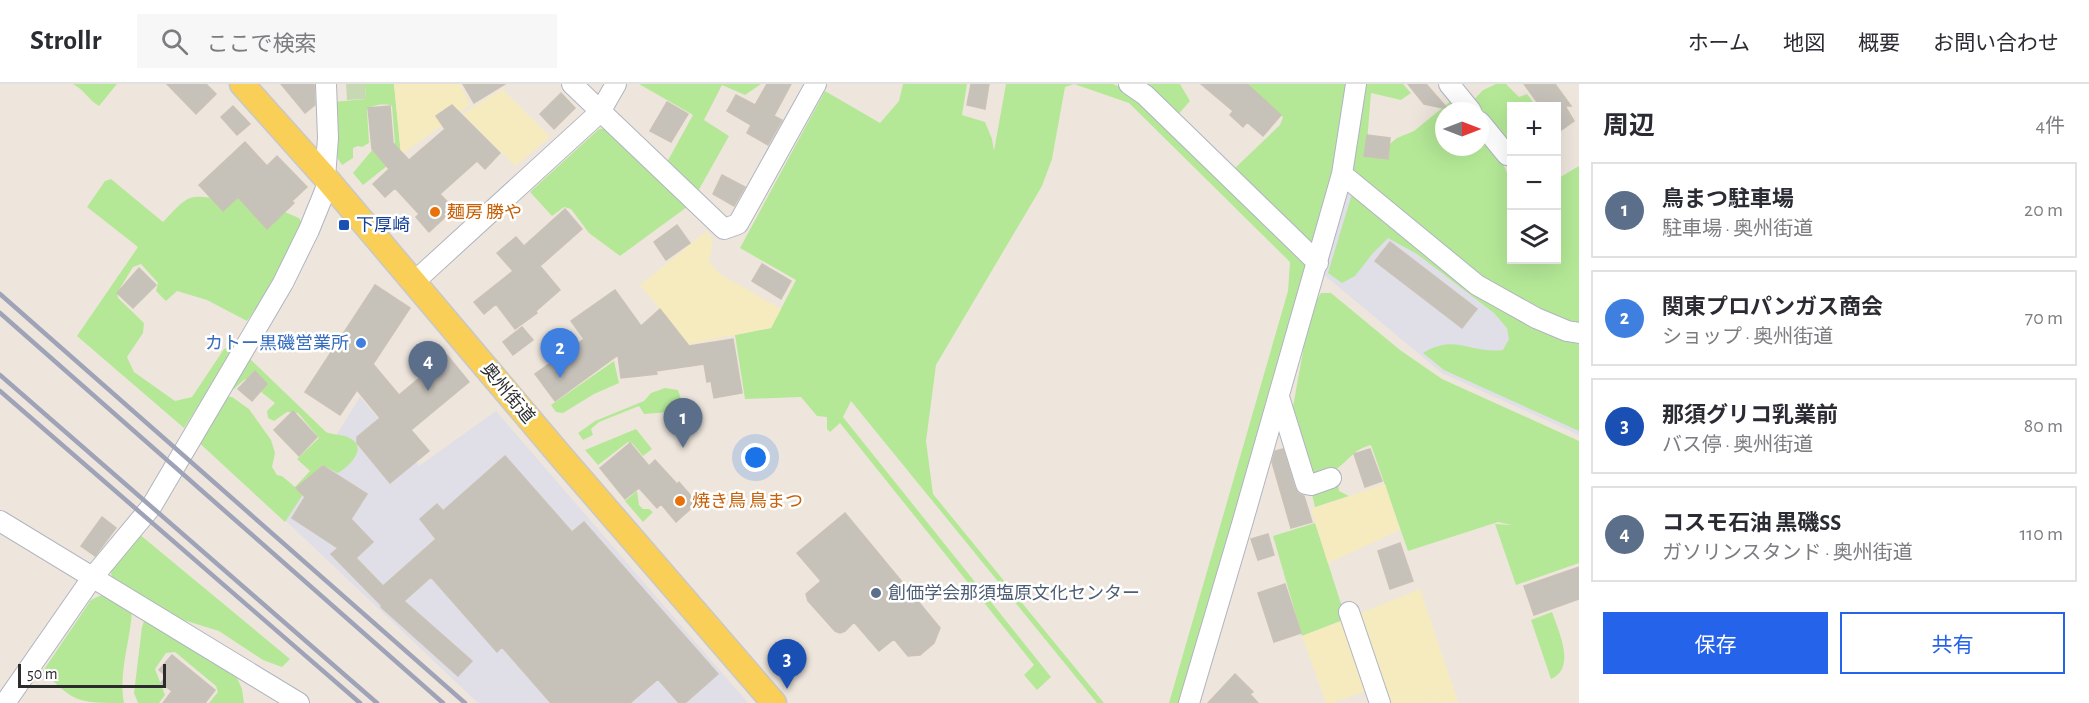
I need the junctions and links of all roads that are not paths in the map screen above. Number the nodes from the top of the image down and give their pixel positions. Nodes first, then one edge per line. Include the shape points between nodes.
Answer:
1 (242, 84) edge
2 (326, 84) edge
3 (572, 84) edge
4 (616, 84) edge
5 (816, 84) edge
6 (1129, 84) edge
7 (1356, 84) edge
8 (1449, 84) edge
9 (1464, 102) edge
10 (600, 112) junction
11 (1489, 133) edge
12 (1507, 155) dead end
13 (1342, 174) junction
14 (327, 179) junction
15 (1318, 262) junction
16 (414, 282) junction
17 (1579, 333) edge
18 (1279, 397) junction
19 (1331, 478) dead end
20 (0, 521) edge
21 (92, 578) junction
22 (1349, 612) dead end
23 (5, 703) edge
24 (300, 703) edge
25 (774, 703) edge
26 (1189, 703) edge
27 (1380, 703) edge

1 - 14 main road, 奥州街道
2 - 14 street
3 - 10 street
4 - 10 street
5 - 10 street via 738,224 724,229
6 - 15 street
7 - 13 street
8 - 9 street
10 - 16 street
11 - 12 street
13 - 15 street
13 - 17 street via 1477,285 1536,318
14 - 16 main road, 奥州街道
14 - 21 street via 309,230 283,284 151,507
15 - 18 street
16 - 25 main road, 奥州街道
18 - 19 street via 1306,484
18 - 26 street
20 - 21 street
21 - 23 street
21 - 24 street
22 - 27 street

